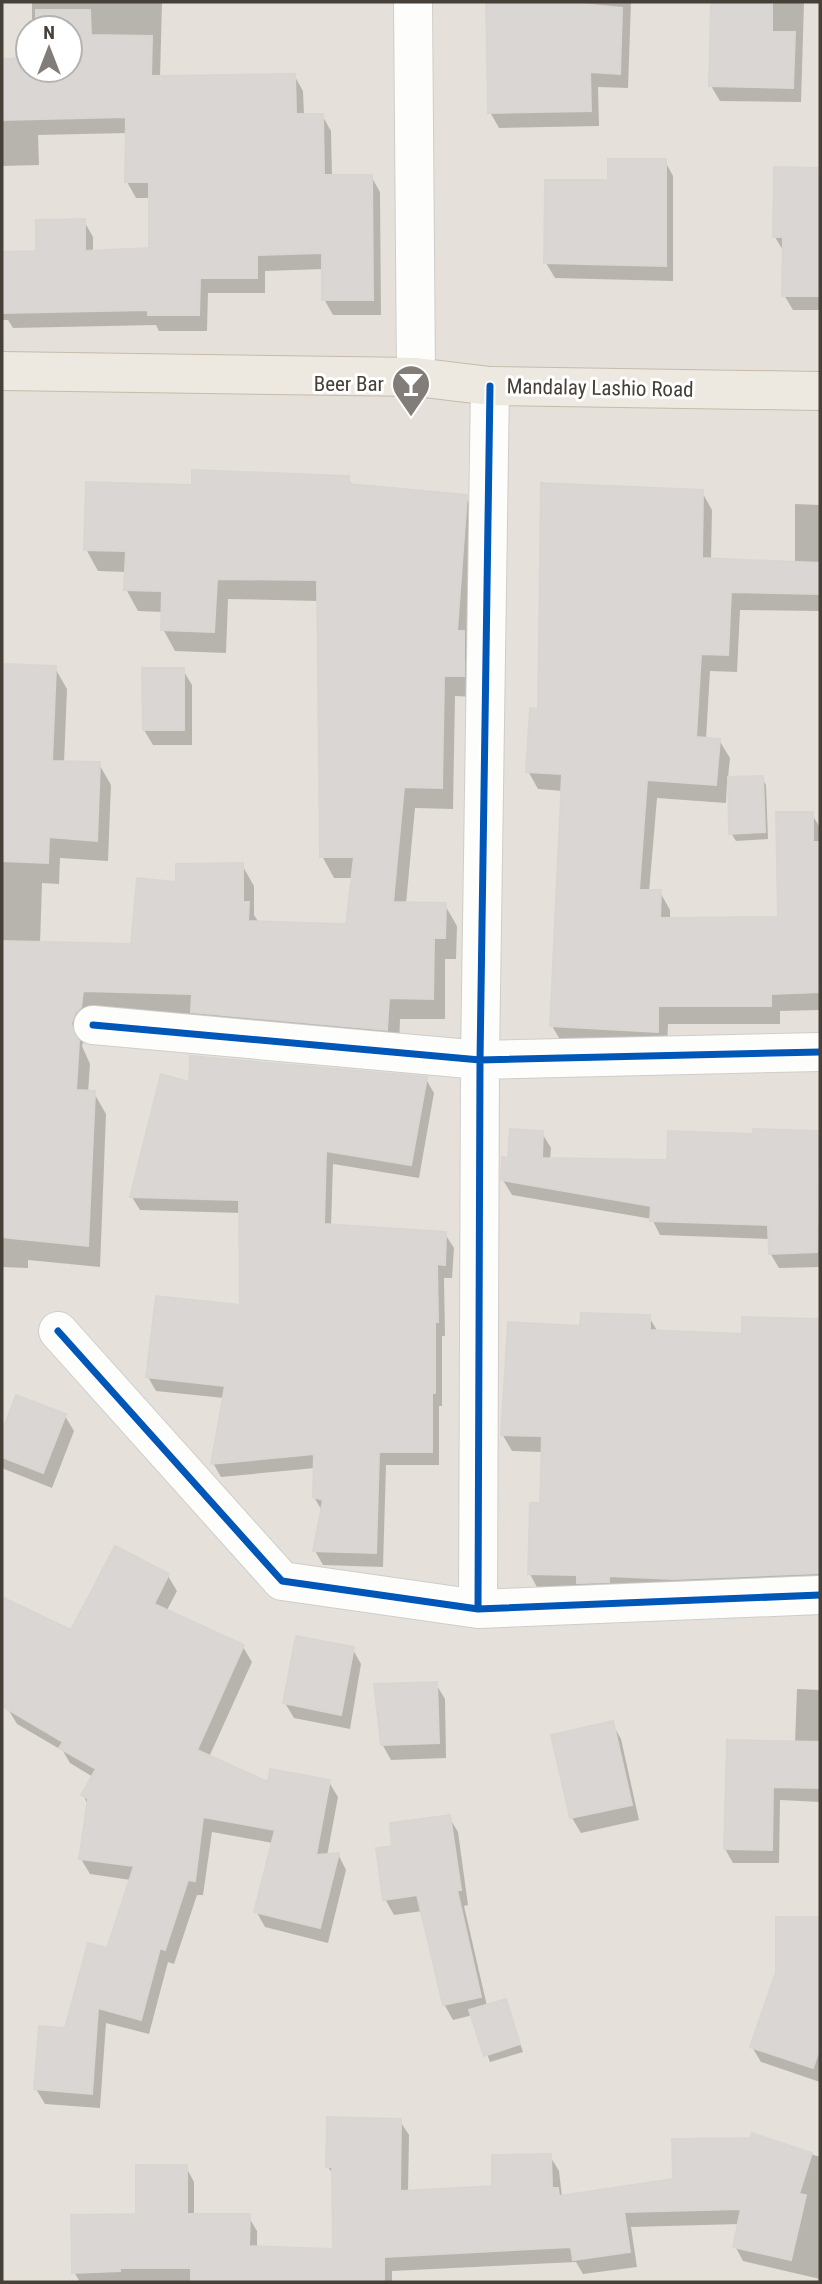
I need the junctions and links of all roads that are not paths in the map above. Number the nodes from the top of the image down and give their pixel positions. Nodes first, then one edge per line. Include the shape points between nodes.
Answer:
1 (413, 2) edge
2 (2, 370) edge
3 (416, 377) junction
4 (490, 386) junction
5 (820, 390) edge
6 (93, 1025) dead end
7 (820, 1052) edge
8 (480, 1060) junction
9 (58, 1331) dead end
10 (820, 1595) edge
11 (478, 1609) junction

1 - 3 street
2 - 3 highway, Mandalay Lashio Road
3 - 4 highway, Mandalay Lashio Road
4 - 5 highway, Mandalay Lashio Road
4 - 8 street
6 - 8 street
7 - 8 street
8 - 11 street
9 - 11 street via 282,1581
10 - 11 street

